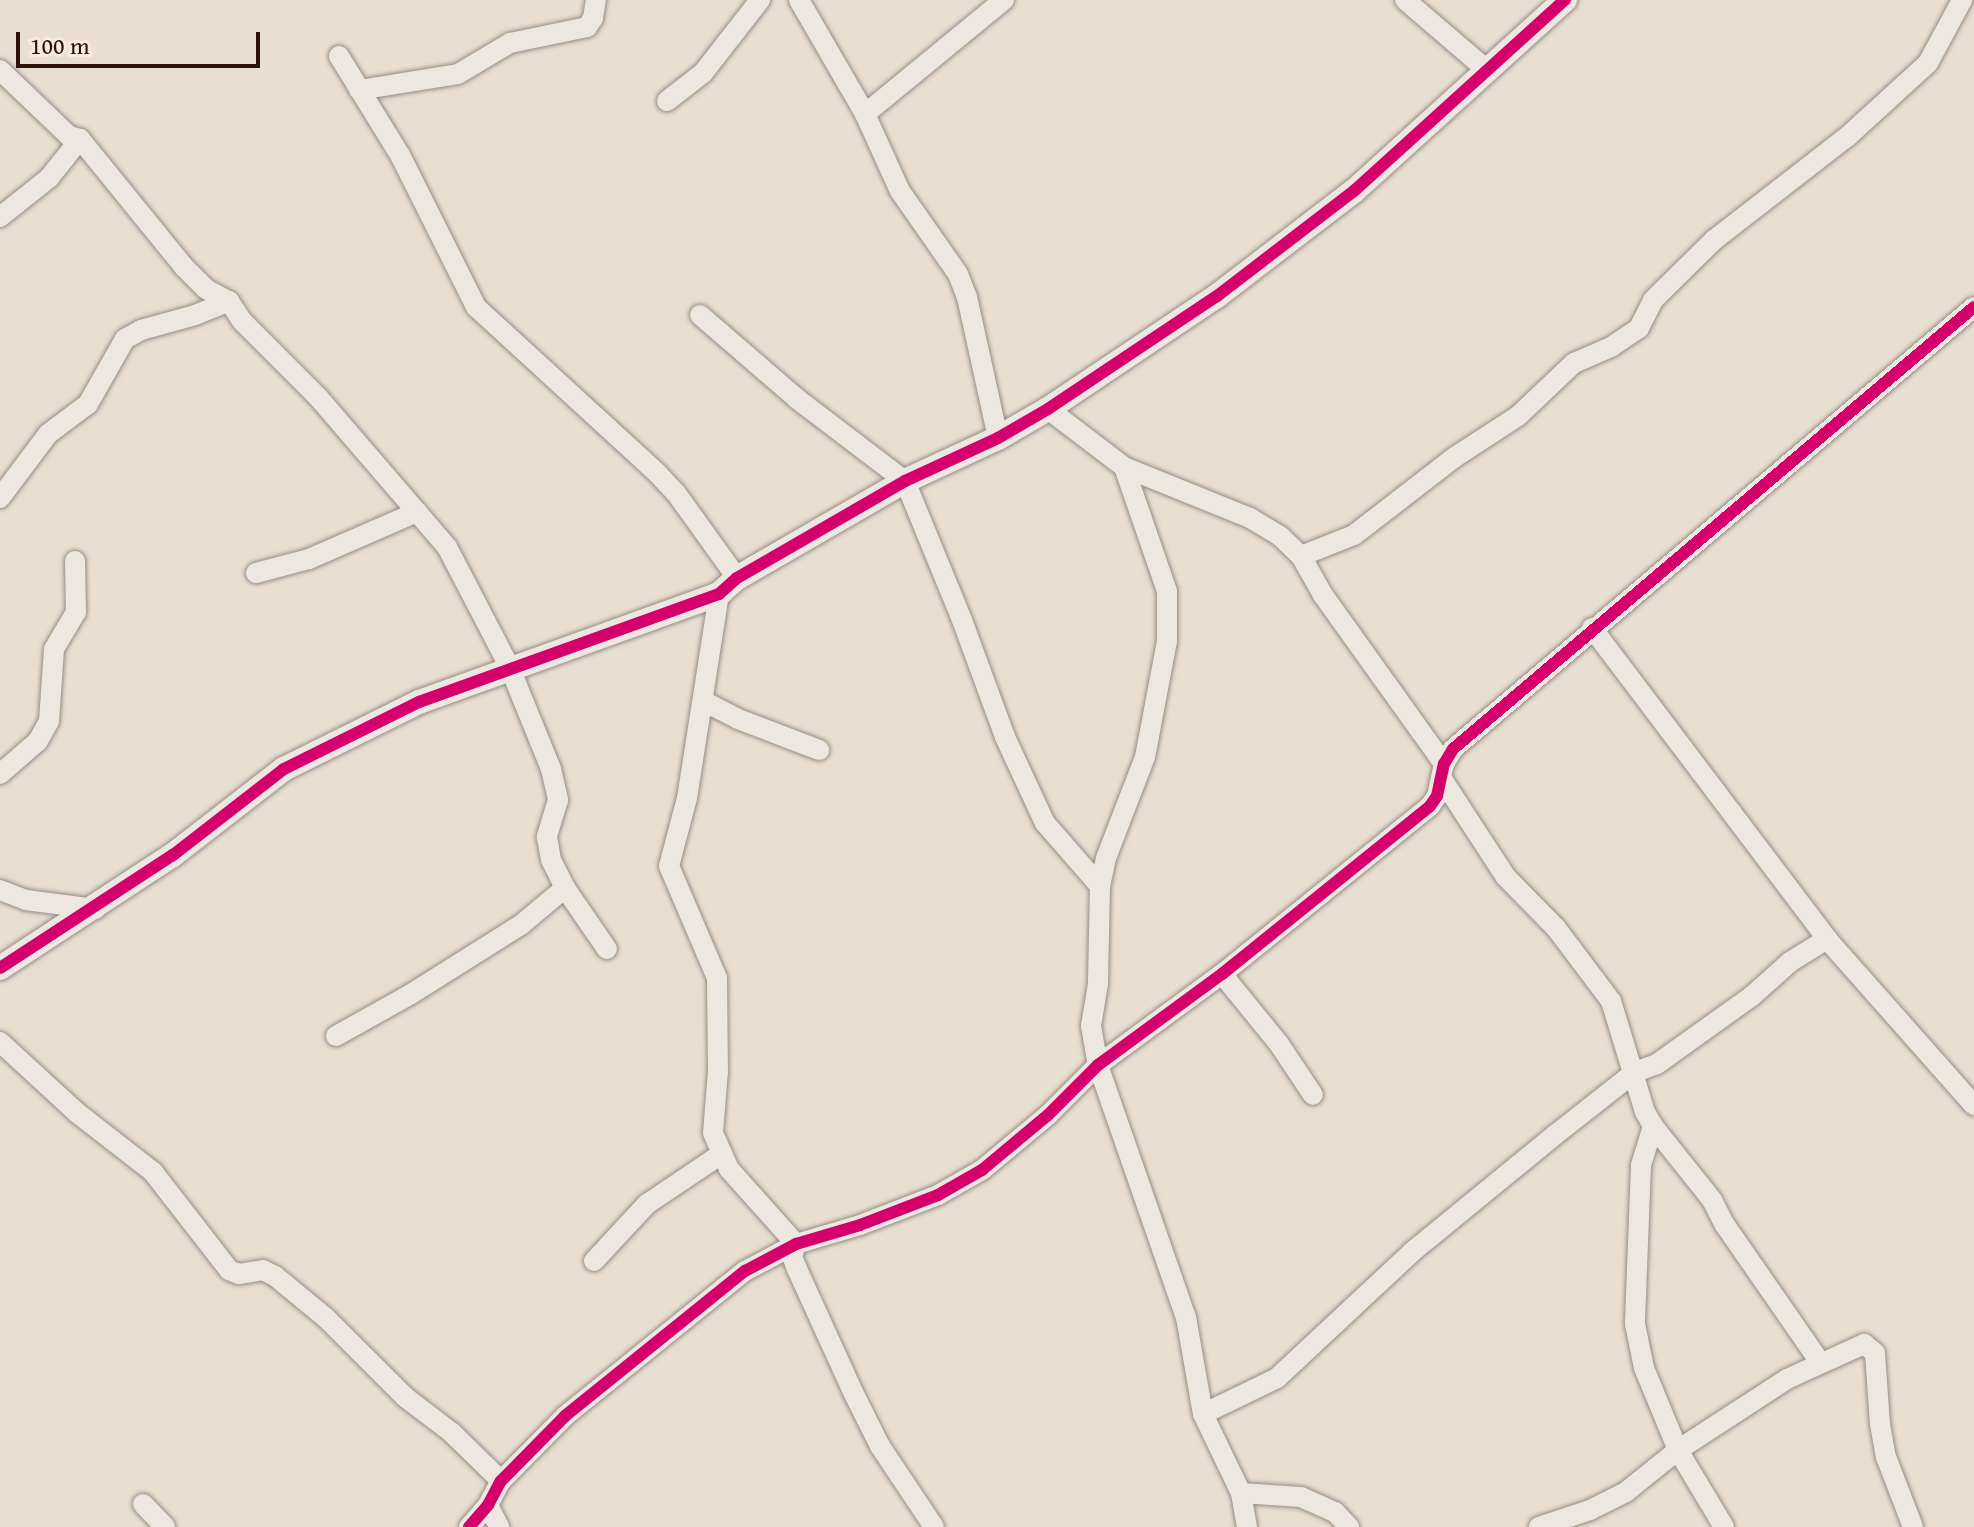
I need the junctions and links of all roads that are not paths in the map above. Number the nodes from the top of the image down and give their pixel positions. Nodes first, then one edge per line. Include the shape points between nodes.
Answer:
1 (596, 0) edge
2 (760, 0) edge
3 (799, 0) edge
4 (1004, 0) edge
5 (1405, 0) edge
6 (1565, 0) edge
7 (1962, 0) edge
8 (339, 56) dead end
9 (0, 70) edge
10 (1488, 71) junction
11 (359, 90) junction
12 (667, 101) dead end
13 (865, 114) junction
14 (80, 139) junction
15 (0, 217) edge
16 (229, 301) junction
17 (1974, 307) edge
18 (700, 315) dead end
19 (1048, 409) junction
20 (998, 438) junction
21 (1124, 467) junction
22 (905, 481) junction
23 (0, 498) edge
24 (417, 512) junction
25 (1301, 556) junction
26 (75, 561) dead end
27 (256, 573) dead end
28 (728, 586) junction
29 (1592, 628) junction
30 (510, 668) junction
31 (703, 701) junction
32 (819, 750) dead end
33 (1443, 772) junction
34 (0, 774) edge
35 (1100, 886) junction
36 (565, 888) junction
37 (0, 890) edge
38 (95, 909) junction
39 (1827, 939) junction
40 (607, 949) dead end
41 (0, 968) edge
42 (1222, 974) junction
43 (336, 1036) dead end
44 (0, 1042) edge
45 (1098, 1065) junction
46 (1635, 1072) junction
47 (1313, 1095) dead end
48 (1974, 1105) edge
49 (1653, 1126) junction
50 (720, 1155) junction
51 (796, 1244) junction
52 (594, 1261) dead end
53 (1820, 1362) junction
54 (1203, 1414) junction
55 (1678, 1450) junction
56 (501, 1481) junction
57 (1241, 1493) junction
58 (143, 1504) dead end
59 (488, 1505) junction
60 (165, 1527) edge
61 (469, 1527) edge
62 (499, 1527) edge
63 (934, 1527) edge
64 (1247, 1527) edge
65 (1349, 1527) edge
66 (1539, 1527) edge
67 (1724, 1527) edge
68 (1913, 1527) edge

1 - 11 street via 587,27 510,43 458,74
2 - 12 street via 703,73
3 - 13 street
4 - 13 street
5 - 10 street
6 - 10 street
7 - 25 street via 1928,63 1857,129 1714,240 1653,300 1639,328 1574,363 1518,416 1354,535
8 - 11 street
9 - 14 street via 69,136
10 - 19 street via 1341,201 1217,296
11 - 28 street via 400,155 476,307 676,493
13 - 20 street via 900,191 958,274
14 - 15 street via 49,178
14 - 16 street via 184,267 206,289
16 - 23 street via 125,339 88,404 48,434
16 - 24 street
17 - 29 street
18 - 22 street via 796,398
19 - 20 street
19 - 21 street
20 - 22 street
21 - 25 street via 1250,518
21 - 35 street via 1161,570 1169,612 1145,757
22 - 28 street
22 - 35 street via 1005,737 1045,823
24 - 27 street via 309,559
24 - 30 street via 447,547
25 - 33 street
26 - 34 street via 76,615 54,649 49,721 38,741
28 - 30 street
28 - 31 street
29 - 33 street via 1453,749
29 - 39 street
30 - 36 street via 555,783 558,807 547,837
30 - 38 street via 419,702 284,769
31 - 32 street
31 - 50 street via 669,866 717,978 718,1071 712,1110
33 - 42 street via 1430,806
33 - 46 street via 1506,877 1594,974 1621,1022
35 - 45 street via 1098,984 1091,1026
36 - 40 street
36 - 43 street via 522,924
37 - 38 street via 26,900
38 - 41 street
39 - 46 street via 1657,1064
39 - 48 street
42 - 45 street
42 - 47 street
44 - 56 street via 76,1112 153,1172 229,1270 263,1270 275,1276
45 - 51 street via 982,1170 938,1195
45 - 54 street via 1186,1317
46 - 49 street
46 - 54 street via 1412,1252 1277,1378
49 - 53 street via 1712,1200
49 - 55 street via 1641,1165 1635,1324 1644,1368
50 - 51 street
50 - 52 street via 647,1204
51 - 56 street via 716,1293 565,1416
51 - 63 street via 792,1256 797,1269 853,1392 880,1446
53 - 55 street
53 - 68 street via 1864,1344 1875,1353 1886,1457
54 - 57 street
55 - 66 street via 1626,1492
55 - 67 street
56 - 59 street
57 - 64 street
57 - 65 street via 1301,1497 1335,1512
58 - 60 street
59 - 61 street
59 - 62 street

